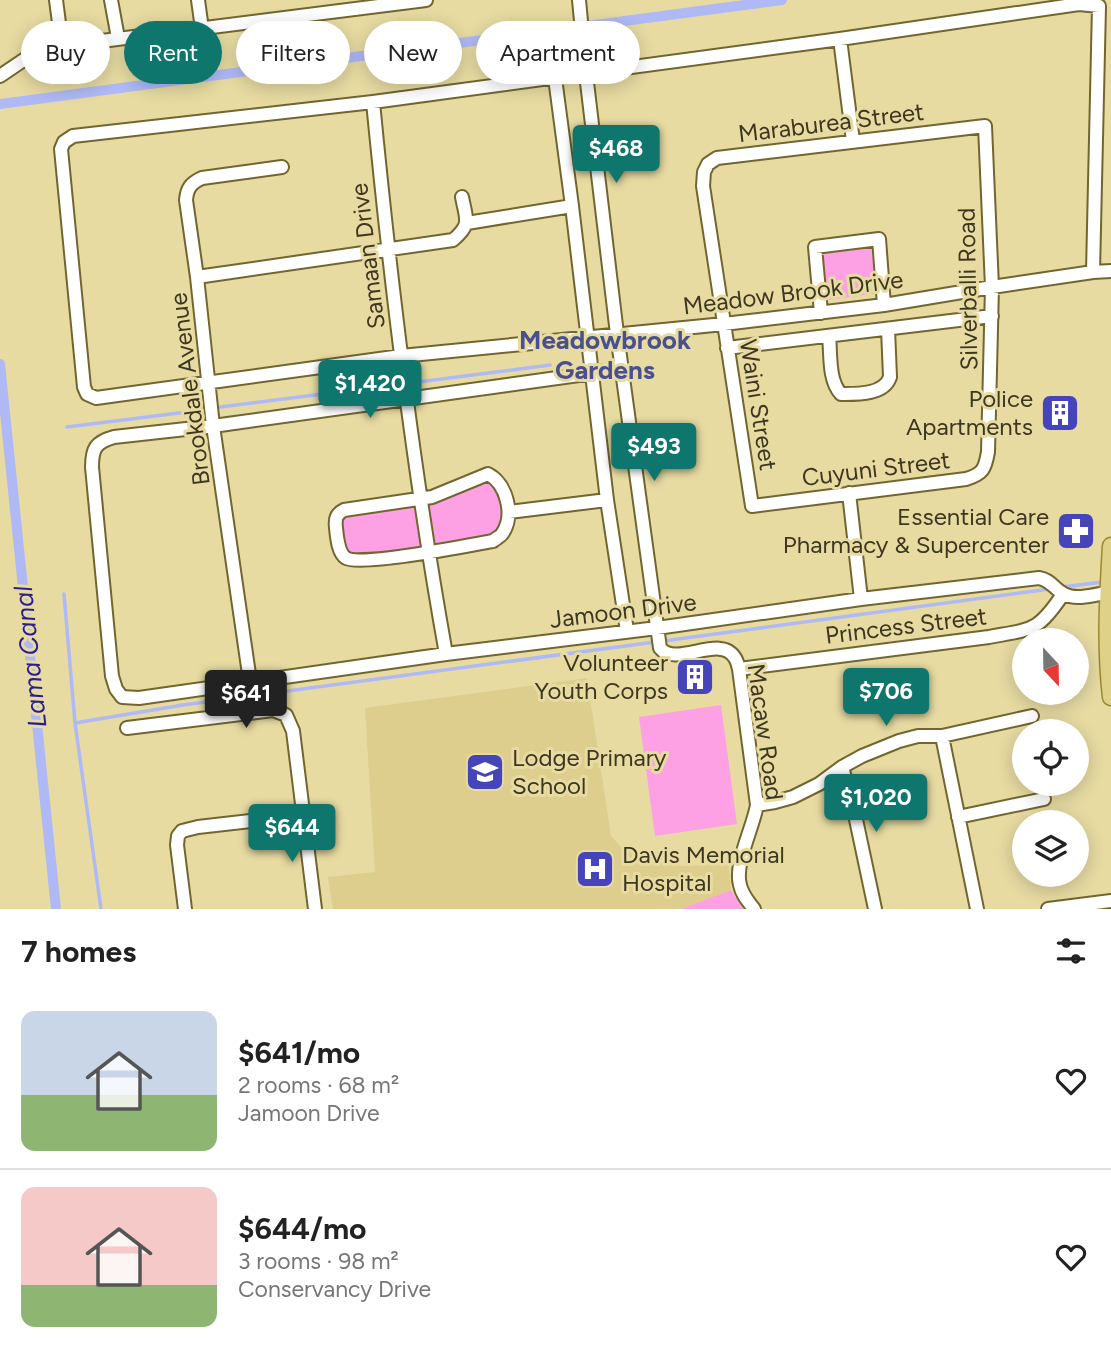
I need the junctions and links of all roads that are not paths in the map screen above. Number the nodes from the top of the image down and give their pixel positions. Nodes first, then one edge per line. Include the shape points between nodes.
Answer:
1 (56, 0) edge
2 (111, 0) edge
3 (198, 0) edge
4 (310, 0) edge
5 (426, 0) edge
6 (579, 2) edge
7 (311, 14) junction
8 (59, 21) edge
9 (201, 21) edge
10 (580, 21) edge
11 (222, 26) edge
12 (124, 37) edge
13 (118, 38) junction
14 (110, 39) edge
15 (840, 39) junction
16 (21, 62) edge
17 (640, 67) edge
18 (0, 76) edge
19 (510, 84) edge
20 (556, 84) edge
21 (587, 84) edge
22 (373, 102) junction
23 (985, 126) joint
24 (853, 141) junction
25 (282, 167) dead end
26 (703, 186) joint
27 (462, 197) dead end
28 (572, 206) junction
29 (467, 223) junction
30 (387, 250) junction
31 (1111, 271) edge
32 (1093, 272) junction
33 (197, 276) junction
34 (992, 287) junction
35 (884, 305) junction
36 (821, 313) junction
37 (992, 316) junction
38 (724, 324) junction
39 (888, 329) junction
40 (617, 334) junction
41 (829, 336) junction
42 (587, 337) junction
43 (727, 348) junction
44 (401, 356) junction
45 (622, 369) junction
46 (591, 373) junction
47 (209, 383) junction
48 (407, 398) junction
49 (214, 426) junction
50 (988, 452) joint
51 (849, 493) junction
52 (421, 499) junction
53 (607, 500) junction
54 (752, 506) joint
55 (509, 512) junction
56 (1111, 545) edge
57 (428, 554) junction
58 (1109, 587) edge
59 (1062, 593) junction
60 (861, 599) junction
61 (627, 631) junction
62 (658, 637) junction
63 (446, 654) junction
64 (739, 669) junction
65 (250, 681) junction
66 (1111, 697) edge
67 (1032, 716) dead end
68 (127, 728) dead end
69 (942, 736) junction
70 (842, 767) junction
71 (1044, 799) dead end
72 (757, 805) junction
73 (303, 815) junction
74 (958, 817) junction
75 (1111, 901) edge
76 (1055, 908) edge
77 (185, 909) edge
78 (315, 909) edge
79 (754, 909) edge
80 (875, 909) edge
81 (977, 909) edge

1 - 8 street
2 - 13 street
3 - 9 street
4 - 7 street
5 - 7 street
6 - 10 street
7 - 11 street
12 - 13 street
13 - 14 street
15 - 17 street
15 - 24 street
15 - 32 street via 1079,4 1099,6
16 - 18 street
19 - 22 street
20 - 28 street
21 - 40 street
22 - 30 street, Samaan Drive
22 - 47 street, Meadow Brook Drive via 73,136 64,142 60,155 85,391 91,397 104,398
23 - 24 street, Maraburea Street
23 - 34 street, Silverballi Road
24 - 26 street, Maraburea Street via 717,158 704,172
25 - 33 street, Brookdale Avenue via 202,178 191,184 186,200
26 - 38 street, Waini Street
27 - 29 street
28 - 29 street
28 - 42 street
29 - 30 street via 453,240
30 - 33 street
30 - 44 street, Samaan Drive
31 - 32 street, Meadow Brook Drive
32 - 34 street, Meadow Brook Drive
33 - 47 street, Brookdale Avenue
34 - 35 street, Meadow Brook Drive
34 - 37 street, Silverballi Road
35 - 36 street, Meadow Brook Drive
35 - 36 street via 879,239 815,247
36 - 38 street, Meadow Brook Drive
37 - 39 street
37 - 50 street, Silverballi Road
38 - 40 street, Meadow Brook Drive
38 - 43 street, Waini Street
39 - 41 street
39 - 41 street via 888,383 860,393 841,394 835,387
40 - 42 street, Meadow Brook Drive
40 - 45 street
41 - 43 street
42 - 44 street, Meadow Brook Drive
42 - 46 street
43 - 54 street, Waini Street
44 - 47 street, Meadow Brook Drive
44 - 48 street, Samaan Drive
45 - 46 street
45 - 62 street
46 - 48 street
46 - 53 street
47 - 49 street, Brookdale Avenue
48 - 49 street
48 - 52 street, Samaan Drive
49 - 65 street, Brookdale Avenue
49 - 65 street, Jamoon Drive via 114,437 94,450 112,676 122,697 139,698
50 - 51 street, Cuyuni Street via 977,476
51 - 54 street, Cuyuni Street
51 - 60 street
52 - 55 street via 488,474 503,489
52 - 57 street, Samaan Drive
52 - 57 street via 344,510 336,517 336,526 341,551 350,561
53 - 55 street
53 - 61 street
55 - 57 street via 502,535 493,541
56 - 58 main road
57 - 63 street, Samaan Drive
58 - 59 street via 1088,596
58 - 66 main road
59 - 60 street, Jamoon Drive via 1039,578
59 - 64 street, Princess Street via 1045,619 1023,631
60 - 62 street, Jamoon Drive
61 - 62 street, Jamoon Drive
61 - 63 street, Jamoon Drive
62 - 64 street, Macaw Road via 664,654 724,649 734,656
63 - 65 street, Jamoon Drive
64 - 72 street, Macaw Road
67 - 69 street
68 - 73 street via 273,710 286,715 293,731
69 - 70 street via 899,741
69 - 74 street
70 - 72 street via 793,797
70 - 80 street
71 - 74 street
72 - 79 street, Macaw Road via 738,876 744,897
73 - 77 street via 182,831 177,845
73 - 78 street
74 - 81 street
75 - 76 street

